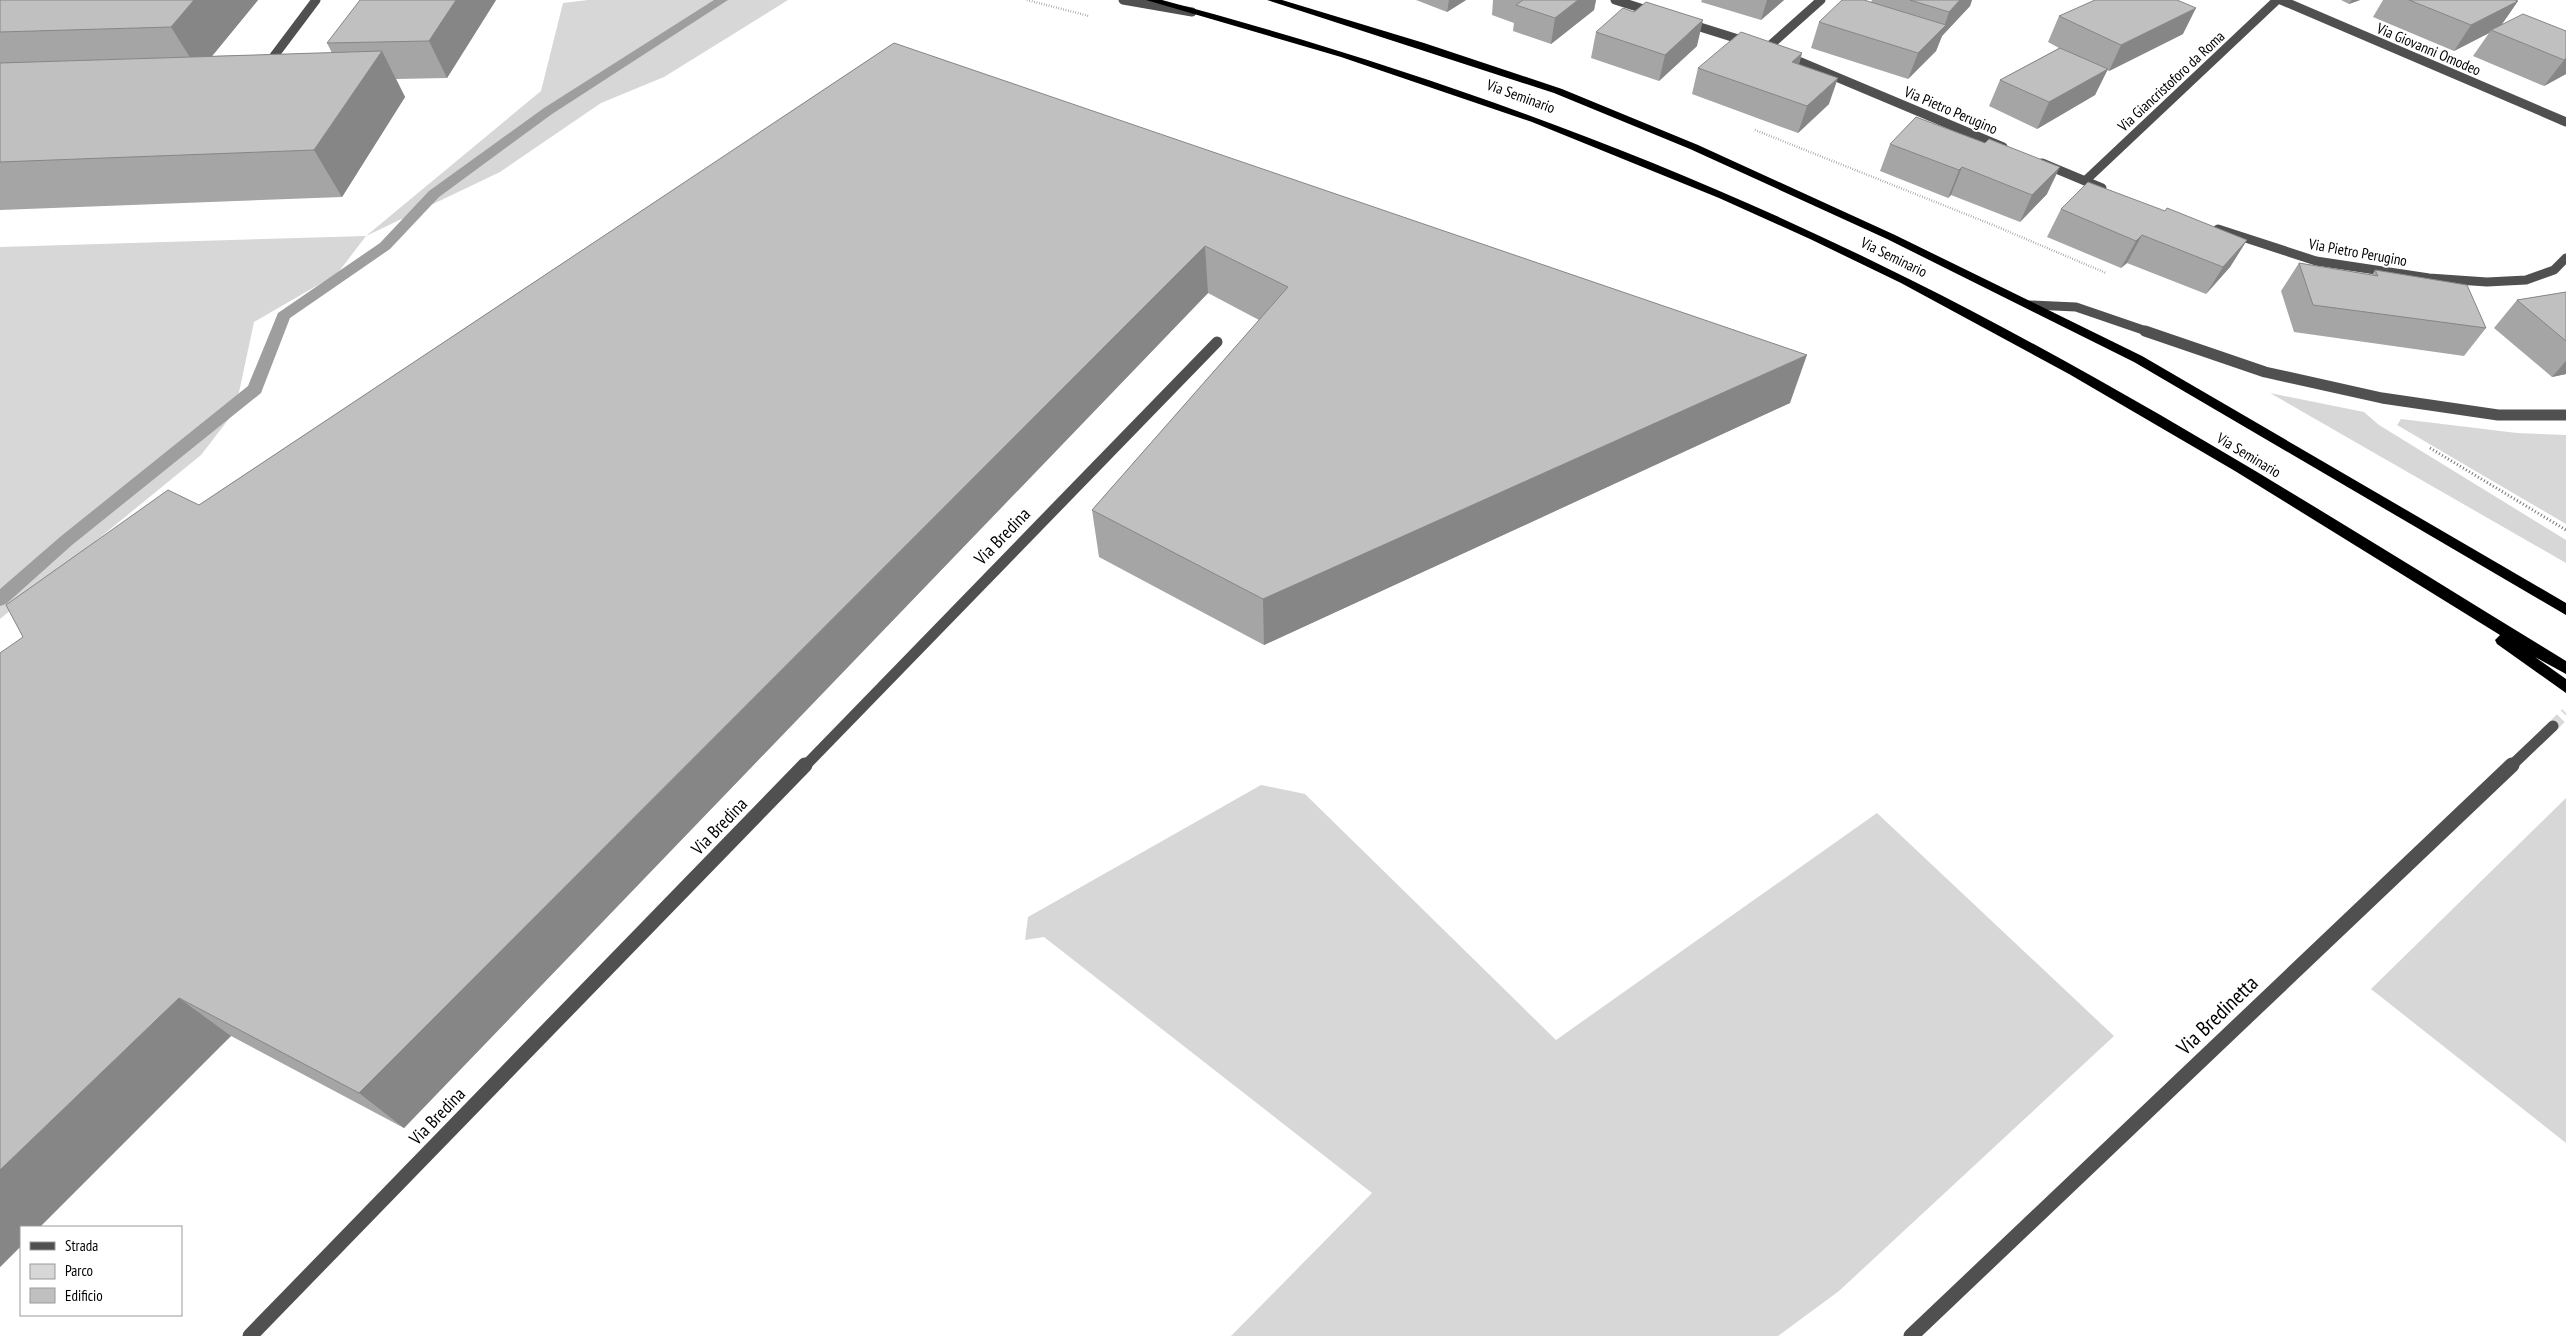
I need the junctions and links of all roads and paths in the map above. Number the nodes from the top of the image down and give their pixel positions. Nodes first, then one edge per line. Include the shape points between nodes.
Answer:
1 (316, 0) edge
2 (1123, 0) edge
3 (1151, 0) edge
4 (1272, 0) edge
5 (1615, 0) edge
6 (1821, 0) edge
7 (2277, 0) edge
8 (2281, 0) edge
9 (1207, 14) junction
10 (1663, 15) edge
11 (1672, 18) edge
12 (1767, 48) junction
13 (263, 70) edge
14 (2566, 122) edge
15 (1753, 129) dead end
16 (2012, 151) edge
17 (2030, 158) edge
18 (2085, 181) junction
19 (2111, 191) edge
20 (2208, 226) edge
21 (2566, 258) edge
22 (2108, 274) dead end
23 (2030, 305) junction
24 (1217, 342) dead end
25 (2382, 398) junction
26 (2566, 416) edge
27 (2566, 530) edge
28 (2478, 556) junction
29 (2424, 583) junction
30 (2566, 599) edge
31 (2566, 610) edge
32 (2566, 668) edge
33 (2566, 687) edge
34 (2553, 726) tunnel mouth
35 (250, 1336) edge
36 (1911, 1336) edge

1 - 13 street
2 - 9 street
3 - 9 highway, Via Seminario
4 - 23 highway, Via Seminario via 1558,91 1703,151
5 - 10 street
6 - 12 street
7 - 18 street, Via Giancristoforo da Roma
8 - 14 street, Via Giovanni Omodeo
9 - 29 highway, Via Seminario via 1259,27 1448,87 1556,128 1781,222 1905,281 2015,339 2150,416
11 - 12 street, Via Pietro Perugino
12 - 16 street, Via Pietro Perugino
15 - 22 path
17 - 18 street
18 - 19 street
20 - 21 street, Via Pietro Perugino via 2316,261 2429,278 2487,282 2526,280 2554,270
23 - 25 street via 2076,307 2264,372
23 - 28 highway, Via Seminario via 2138,359
24 - 35 street, Via Bredina
25 - 26 street via 2498,415
25 - 27 path via 2391,424
28 - 30 highway
28 - 31 highway, Via Seminario
29 - 32 highway, Via Seminario
29 - 33 highway
34 - 36 street, Via Bredinetta

